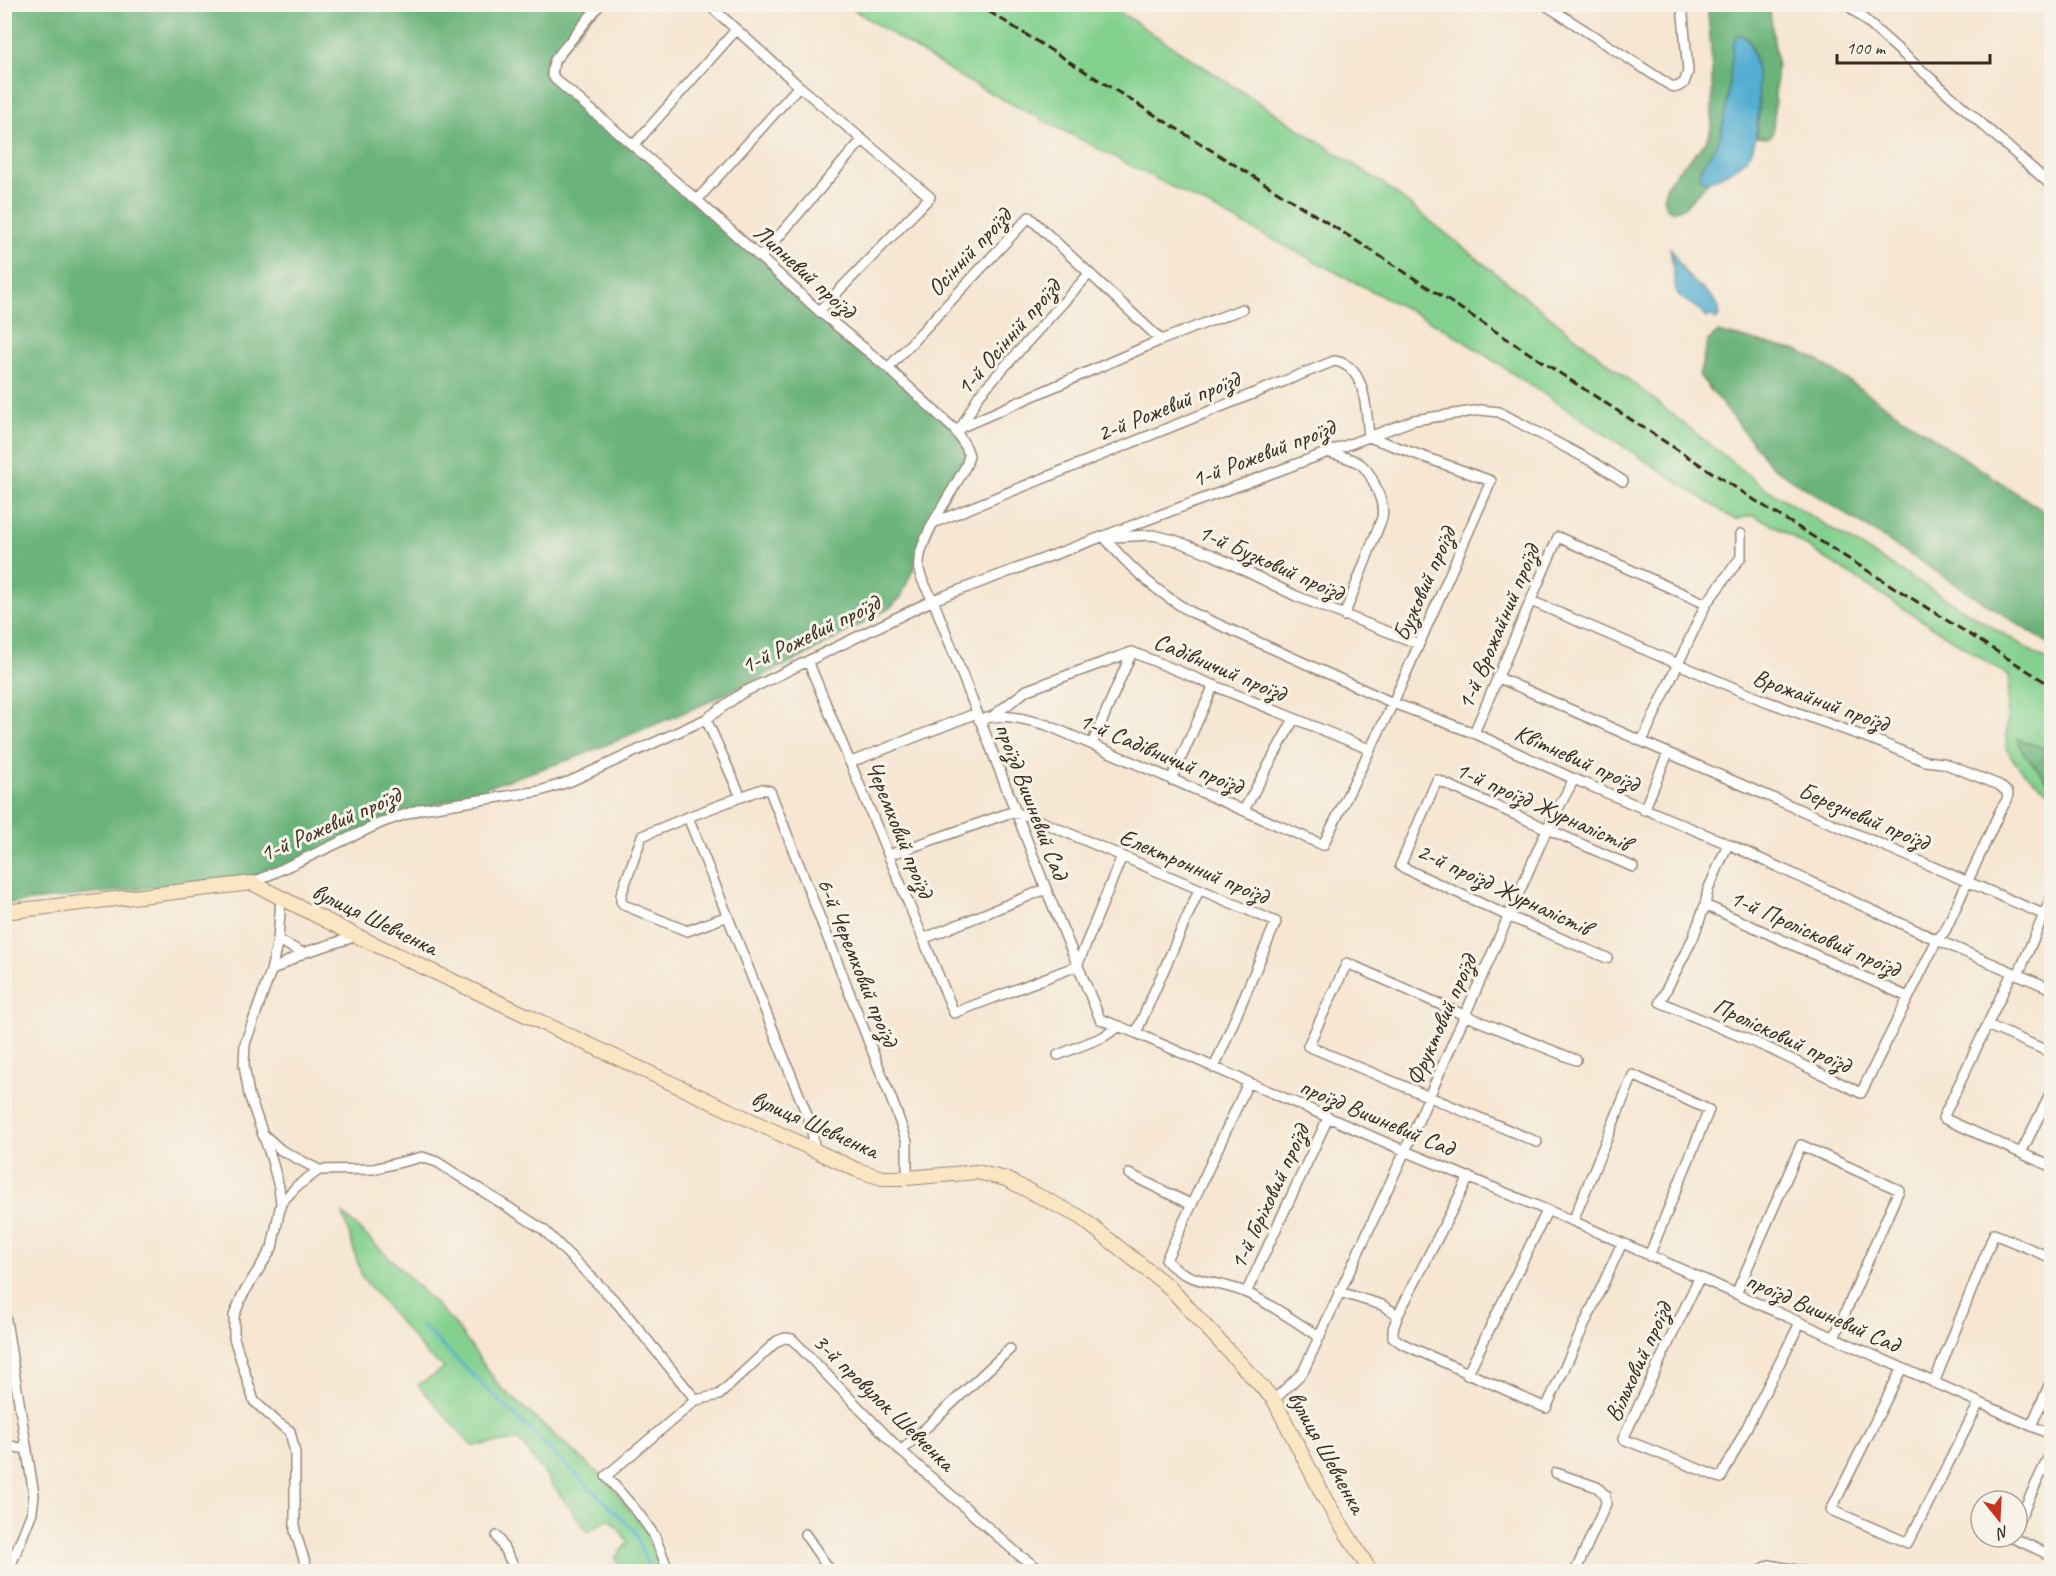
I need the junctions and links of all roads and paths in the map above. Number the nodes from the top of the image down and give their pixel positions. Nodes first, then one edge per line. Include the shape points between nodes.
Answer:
1 (600, 4) edge
2 (708, 4) edge
3 (1544, 4) edge
4 (1682, 4) edge
5 (1847, 4) edge
6 (736, 30) junction
7 (799, 86) junction
8 (862, 140) junction
9 (633, 146) junction
10 (2052, 186) edge
11 (697, 200) junction
12 (760, 257) junction
13 (1089, 274) junction
14 (1242, 309) dead end
15 (819, 310) junction
16 (1161, 340) junction
17 (888, 368) junction
18 (958, 429) junction
19 (1369, 437) junction
20 (1327, 452) junction
21 (1623, 480) dead end
22 (933, 523) junction
23 (1741, 534) dead end
24 (1104, 537) junction
25 (933, 600) junction
26 (1531, 601) junction
27 (1706, 604) junction
28 (1344, 616) junction
29 (1419, 644) junction
30 (1132, 652) junction
31 (808, 661) junction
32 (1678, 664) junction
33 (1497, 677) junction
34 (1214, 685) junction
35 (1393, 703) junction
36 (994, 715) junction
37 (978, 716) junction
38 (706, 719) junction
39 (1294, 719) junction
40 (1474, 733) junction
41 (1642, 741) junction
42 (1092, 744) junction
43 (1369, 749) junction
44 (1668, 753) junction
45 (851, 762) junction
46 (1574, 779) junction
47 (1171, 780) junction
48 (1437, 780) joint
49 (741, 796) junction
50 (1244, 810) junction
51 (1644, 810) junction
52 (1016, 814) junction
53 (688, 817) junction
54 (1547, 829) junction
55 (1728, 844) junction
56 (1323, 845) joint
57 (889, 855) junction
58 (1122, 856) junction
59 (1633, 867) dead end
60 (1967, 882) junction
61 (252, 883) junction
62 (1046, 889) junction
63 (1199, 890) junction
64 (2052, 896) edge
65 (281, 898) junction
66 (1705, 905) junction
67 (4, 912) edge
68 (728, 916) junction
69 (1508, 916) junction
70 (2048, 916) edge
71 (357, 936) junction
72 (925, 938) junction
73 (278, 940) junction
74 (1936, 940) junction
75 (303, 953) junction
76 (1607, 958) dead end
77 (1077, 966) junction
78 (271, 971) junction
79 (2015, 974) junction
80 (2052, 989) edge
81 (1908, 997) junction
82 (1464, 1015) junction
83 (1987, 1025) junction
84 (1120, 1026) junction
85 (1136, 1033) junction
86 (2052, 1053) edge
87 (1058, 1054) dead end
88 (1576, 1059) dead end
89 (1214, 1068) junction
90 (1248, 1083) junction
91 (2052, 1090) edge
92 (1428, 1096) junction
93 (1328, 1118) junction
94 (262, 1133) junction
95 (1537, 1142) dead end
96 (815, 1151) junction
97 (1405, 1151) junction
98 (2021, 1153) junction
99 (2052, 1167) edge
100 (319, 1170) junction
101 (1129, 1174) dead end
102 (1468, 1176) junction
103 (907, 1178) junction
104 (281, 1203) junction
105 (1192, 1205) junction
106 (1547, 1211) junction
107 (1573, 1221) junction
108 (1622, 1243) junction
109 (1649, 1256) junction
110 (2052, 1258) edge
111 (1699, 1278) junction
112 (1339, 1292) junction
113 (1246, 1293) junction
114 (1736, 1294) junction
115 (4, 1308) edge
116 (1398, 1315) junction
117 (1800, 1323) junction
118 (1320, 1336) junction
119 (1834, 1338) junction
120 (1010, 1349) dead end
121 (1902, 1368) junction
122 (1467, 1375) junction
123 (2052, 1378) edge
124 (1934, 1383) junction
125 (696, 1400) junction
126 (1274, 1400) junction
127 (1979, 1403) junction
128 (2031, 1426) junction
129 (2052, 1436) edge
130 (4, 1445) edge
131 (27, 1449) junction
132 (2052, 1450) edge
133 (901, 1451) junction
134 (1556, 1473) dead end
135 (2029, 1499) edge
136 (805, 1534) dead end
137 (497, 1536) dead end
138 (2029, 1545) edge
139 (2052, 1556) edge
140 (8, 1572) edge
141 (308, 1572) edge
142 (517, 1572) edge
143 (669, 1572) edge
144 (831, 1572) edge
145 (1043, 1572) edge
146 (1371, 1572) edge
147 (1575, 1572) edge
148 (1759, 1572) edge
149 (1808, 1572) edge

1 - 9 street, Липневий проїзд via 554,61 552,74
2 - 6 street
3 - 4 street via 1677,87 1689,72
5 - 10 street
6 - 7 street
6 - 9 street
7 - 8 street
7 - 11 street
8 - 12 street
8 - 15 street via 930,196
9 - 11 street, Липневий проїзд
11 - 12 street, Липневий проїзд
12 - 15 street, Липневий проїзд
13 - 16 street, Осінній проїзд
13 - 17 street, Осінній проїзд via 1029,217
13 - 18 street, 1-й Осінній проїзд via 979,395
14 - 16 street
15 - 17 street, Липневий проїзд
16 - 18 street
17 - 18 street, Липневий проїзд
18 - 22 street, Липневий проїзд via 968,459
19 - 20 street, 1-й Рожевий проїзд
19 - 21 street, 1-й Рожевий проїзд via 1414,420 1490,410 1515,419
19 - 22 street, 2-й Рожевий проїзд via 1359,381 1347,365 1334,361
19 - 29 street, Бузковий проїзд via 1491,481
20 - 24 street, 1-й Рожевий проїзд
20 - 28 street via 1361,463 1370,473 1384,507
22 - 25 street, Липневий проїзд via 919,564
23 - 27 street via 1740,557
24 - 25 street, 1-й Рожевий проїзд
24 - 28 street, 1-й Бузковий проїзд via 1153,535 1174,540
24 - 35 street, Квітневий проїзд via 1168,598 1191,612
25 - 31 street, 1-й Рожевий проїзд
25 - 37 street, проїзд Вишневий Сад
26 - 27 street, 1-й Врожайний проїзд via 1558,537
26 - 32 street, Врожайний проїзд
26 - 33 street, 1-й Врожайний проїзд
27 - 32 street
28 - 29 street, 1-й Бузковий проїзд
29 - 35 street, Бузковий проїзд
30 - 34 street, Садівничий проїзд
30 - 36 street, Садівничий проїзд via 1027,690
30 - 42 street
31 - 38 street, 1-й Рожевий проїзд via 742,693
31 - 45 street, Черемховий проїзд
32 - 41 street
32 - 60 street, Врожайний проїзд via 1760,699 1999,785 2008,793 2007,800
33 - 40 street, 1-й Врожайний проїзд
33 - 41 street, Березневий проїзд
34 - 39 street, Садівничий проїзд
34 - 47 street
35 - 40 street, Квітневий проїзд
35 - 43 street, Бузковий проїзд
36 - 37 street, 1-й Садівничий проїзд
36 - 42 street, 1-й Садівничий проїзд via 1047,725
37 - 45 street, 1-й Садівничий проїзд
37 - 52 street, проїзд Вишневий Сад
38 - 49 street
38 - 61 street, 1-й Рожевий проїзд via 557,786 421,809 384,822
39 - 43 street, Садівничий проїзд
39 - 50 street
40 - 46 street, Квітневий проїзд
41 - 44 street, Березневий проїзд
42 - 47 street, 1-й Садівничий проїзд
43 - 56 street, Бузковий проїзд
44 - 51 street
44 - 60 street, Березневий проїзд
45 - 57 street, Черемховий проїзд
46 - 51 street, Квітневий проїзд
46 - 54 street, Фруктовий проїзд
47 - 50 street, 1-й Садівничий проїзд
48 - 54 street, 1-й проїзд Журналістів
48 - 69 street, 2-й проїзд Журналістів via 1400,866
49 - 53 street, 6-й Черемховий проїзд
49 - 103 street, 6-й Черемховий проїзд via 762,789 770,791 907,1142
50 - 56 street, 1-й Садівничий проїзд
51 - 55 street, Квітневий проїзд
52 - 57 street via 1009,813
52 - 58 street, Електронний проїзд
52 - 62 street, проїзд Вишневий Сад
53 - 68 street
53 - 68 street, 6-й Черемховий проїзд via 642,836 621,901 687,931
54 - 59 street, 1-й проїзд Журналістів
54 - 69 street, Фруктовий проїзд
55 - 66 street, Пролісковий проїзд
55 - 74 street, Квітневий проїзд
57 - 72 street, Черемховий проїзд
58 - 63 street, Електронний проїзд
58 - 77 street
60 - 70 street, Березневий проїзд
60 - 74 street, Пролісковий проїзд via 1945,931
61 - 65 street, вулиця Шевченка
61 - 67 street, 1-й Рожевий проїзд
62 - 72 street
62 - 77 street, проїзд Вишневий Сад
63 - 85 street
63 - 89 street, Електронний проїзд via 1276,922
64 - 70 street
65 - 71 street, вулиця Шевченка
65 - 73 street
66 - 81 street, 1-й Пролісковий проїзд
66 - 81 street, Пролісковий проїзд via 1693,938 1660,1002 1861,1093
68 - 96 street via 811,1125
69 - 76 street, 2-й проїзд Журналістів
69 - 82 street, Фруктовий проїзд
70 - 79 street
71 - 75 street
71 - 96 street, вулиця Шевченка
72 - 77 street, Черемховий проїзд via 954,1013
73 - 75 street
73 - 78 street
74 - 79 street, Квітневий проїзд
74 - 81 street, Пролісковий проїзд
75 - 78 street
77 - 84 street, проїзд Вишневий Сад via 1100,1019
78 - 94 street via 248,1033 244,1057 249,1095
79 - 80 street, Квітневий проїзд
79 - 83 street
82 - 88 street
82 - 92 street, Фруктовий проїзд
82 - 92 street via 1347,963 1308,1046
83 - 86 street
83 - 98 street via 1943,1118
84 - 85 street, проїзд Вишневий Сад
84 - 87 street via 1104,1037
85 - 89 street, проїзд Вишневий Сад
89 - 90 street, проїзд Вишневий Сад
90 - 93 street, проїзд Вишневий Сад
90 - 105 street
91 - 98 street
92 - 95 street
92 - 97 street, Фруктовий проїзд
93 - 97 street, проїзд Вишневий Сад
93 - 113 street, 1-й Горіховий проїзд
94 - 100 street via 281,1150
94 - 104 street
96 - 103 street, вулиця Шевченка via 882,1178
97 - 102 street, проїзд Вишневий Сад
97 - 112 street, Фруктовий проїзд
98 - 99 street
100 - 104 street
100 - 125 street via 373,1169 422,1157 437,1162 544,1230 618,1304
101 - 105 street
102 - 106 street, проїзд Вишневий Сад
102 - 116 street
103 - 126 street, вулиця Шевченка via 977,1172 1006,1179 1080,1217 1168,1287
104 - 141 street via 272,1248 234,1316 234,1338 254,1401 290,1431 295,1453 295,1531
105 - 113 street via 1166,1260 1174,1269
106 - 107 street, проїзд Вишневий Сад
106 - 122 street
107 - 108 street, проїзд Вишневий Сад
107 - 109 street via 1633,1075 1709,1110
108 - 109 street, проїзд Вишневий Сад
108 - 122 street via 1546,1408
109 - 111 street, проїзд Вишневий Сад
110 - 124 street via 1994,1234
111 - 114 street, проїзд Вишневий Сад
111 - 117 street, Вільховий проїзд via 1623,1439 1720,1478
112 - 116 street via 1382,1305
112 - 118 street, Фруктовий проїзд
113 - 118 street
114 - 117 street, проїзд Вишневий Сад
114 - 119 street via 1801,1145 1899,1190
115 - 131 street
116 - 122 street via 1393,1337
117 - 119 street, проїзд Вишневий Сад
118 - 126 street, Фруктовий проїзд via 1303,1372
119 - 121 street, проїзд Вишневий Сад
120 - 133 street
121 - 124 street, проїзд Вишневий Сад
121 - 127 street via 1831,1510 1908,1543
123 - 128 street
124 - 127 street, проїзд Вишневий Сад
125 - 133 street, 3-й провулок Шевченка via 719,1395 777,1341 792,1339
125 - 143 street via 606,1476 654,1536
126 - 146 street, вулиця Шевченка via 1326,1501
127 - 128 street, проїзд Вишневий Сад
128 - 129 street, проїзд Вишневий Сад
130 - 131 street
131 - 140 street via 34,1495 32,1512
132 - 135 street
133 - 145 street, 3-й провулок Шевченка
134 - 147 street via 1597,1487 1605,1495 1606,1504
136 - 144 street
137 - 142 street
138 - 139 street
148 - 149 street via 1769,1565

